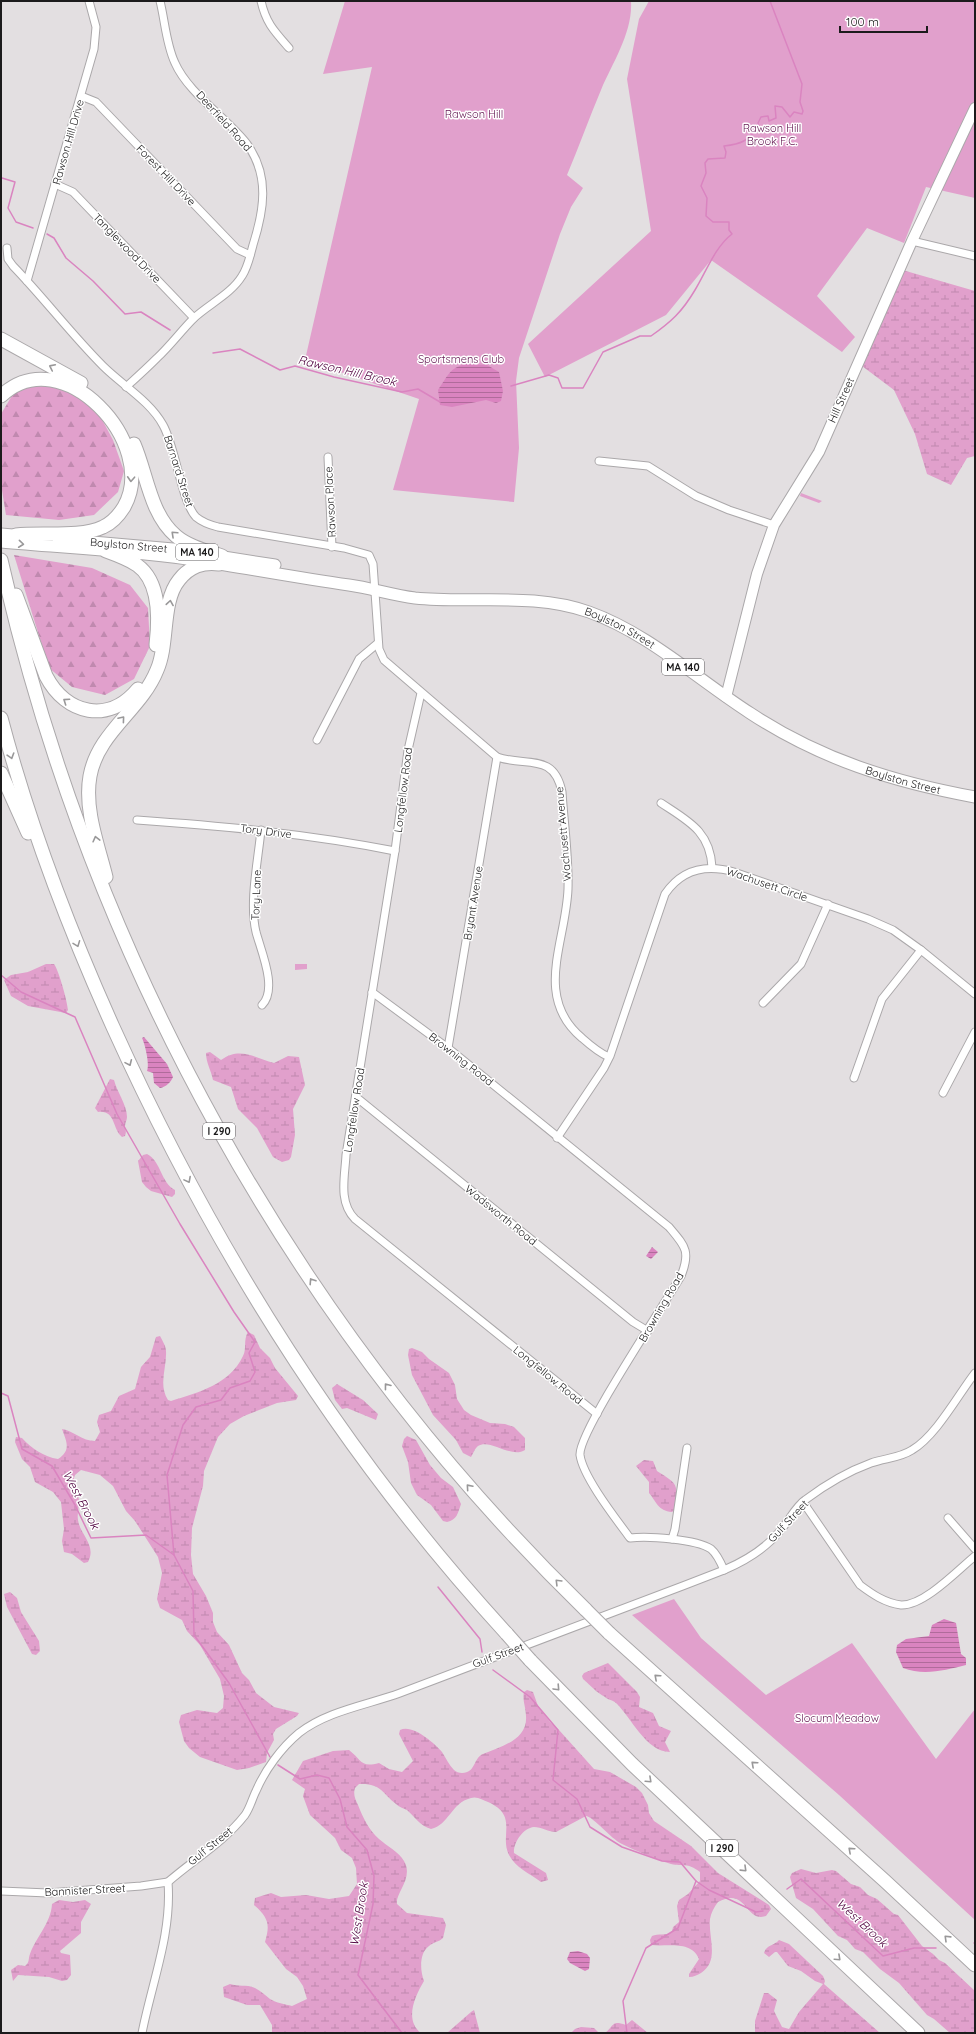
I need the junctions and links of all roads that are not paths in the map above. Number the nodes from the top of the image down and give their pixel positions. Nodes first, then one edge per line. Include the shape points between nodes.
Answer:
1 (89, 1) edge
2 (160, 1) edge
3 (261, 1) edge
4 (289, 48) dead end
5 (81, 96) junction
6 (975, 108) edge
7 (55, 184) junction
8 (912, 241) junction
9 (7, 248) dead end
10 (250, 255) junction
11 (975, 256) edge
12 (27, 281) junction
13 (194, 318) junction
14 (1, 339) edge
15 (126, 387) junction
16 (1, 396) edge
17 (328, 457) dead end
18 (599, 461) dead end
19 (774, 525) junction
20 (1, 534) edge
21 (16, 535) joint
22 (42, 539) junction
23 (1, 542) edge
24 (332, 546) junction
25 (106, 551) junction
26 (1, 557) edge
27 (1, 560) edge
28 (221, 560) junction
29 (376, 590) junction
30 (378, 643) junction
31 (421, 693) junction
32 (726, 697) junction
33 (1, 718) edge
34 (317, 740) dead end
35 (497, 758) junction
36 (1, 773) edge
37 (975, 797) edge
38 (661, 803) dead end
39 (137, 820) dead end
40 (261, 830) junction
41 (395, 851) junction
42 (712, 867) junction
43 (828, 904) junction
44 (68, 921) junction
45 (121, 931) junction
46 (921, 950) junction
47 (372, 992) junction
48 (975, 994) edge
49 (763, 1003) dead end
50 (262, 1005) dead end
51 (975, 1032) edge
52 (448, 1048) junction
53 (610, 1057) junction
54 (854, 1078) dead end
55 (944, 1093) dead end
56 (356, 1097) junction
57 (557, 1138) junction
58 (648, 1330) junction
59 (975, 1373) edge
60 (597, 1414) junction
61 (687, 1448) dead end
62 (803, 1502) junction
63 (948, 1518) dead end
64 (672, 1539) junction
65 (975, 1549) edge
66 (975, 1556) edge
67 (724, 1570) junction
68 (168, 1882) junction
69 (1, 1891) edge
70 (975, 1965) edge
71 (142, 2033) edge
72 (918, 2033) edge

1 - 5 street, Rawson Hill Drive via 94,13 96,35
2 - 10 street, Deerfield Road via 171,52 177,67 245,143 253,154 261,175 263,203
3 - 4 street via 269,25
5 - 7 street, Rawson Hill Drive
5 - 10 street, Forest Hill Drive via 94,100 238,250
6 - 8 street, Hill Street
7 - 12 street, Rawson Hill Drive
7 - 13 street, Tanglewood Drive via 76,195
8 - 11 street
8 - 19 street, Hill Street via 819,452
9 - 12 street, Barnard Street via 10,263
10 - 13 street, Deerfield Road via 244,273 236,284
12 - 15 street, Barnard Street via 102,365
13 - 15 street, Deerfield Road
28 -> 14 highway via 185,542 169,529 156,508 130,436 98,396 64,372
15 - 24 street, Barnard Street via 163,424 190,508 200,520 218,527
16 -> 22 highway via 30,379 47,379 69,385 105,413 120,434 130,457 130,493 113,521 84,533
17 - 24 street, Rawson Place
18 - 19 street via 648,466 696,496
19 - 32 street, Hill Street via 757,574
20 - 21 main road
21 - 22 highway
23 -> 22 main road, Boylston Street / MA 140
22 - 25 main road, Boylston Street / MA 140
22 - 28 main road, Boylston Street / MA 140 via 173,549
24 - 29 street, Barnard Street via 369,555 373,564
25 -> 26 highway via 138,566 151,581 155,595 157,636 153,662 138,688 122,704 99,711 82,709 70,704 50,685
25 - 28 main road, Boylston Street / MA 140
27 - 45 highway, I 290 via 24,654 52,748 84,840
28 - 29 main road, Boylston Street / MA 140 via 293,569
45 -> 28 highway via 90,811 89,789 92,769 104,741 141,697 157,671 164,646 171,596 176,584 198,565
29 - 30 street, Wachusett Avenue
29 - 32 main road, Boylston Street / MA 140 via 432,599 539,601 582,610 637,635
30 - 31 street, Wachusett Avenue via 379,652 384,660
30 - 34 street via 359,659
31 - 35 street, Wachusett Avenue
31 - 41 street, Longfellow Road via 408,750
32 - 37 main road, Boylston Street / MA 140 via 788,737 843,762 910,784
33 -> 44 highway, I 290 via 30,815
35 - 52 street, Bryant Avenue
35 - 53 street, Wachusett Avenue via 516,762 538,762 552,769 560,783 568,888 555,982 556,1000 561,1013 574,1031 596,1050
36 - 44 highway
38 - 42 street via 700,831 709,849
39 - 40 street, Tory Drive
40 - 41 street, Tory Drive
40 - 50 street, Tory Lane via 254,909 269,988 266,1001
41 - 47 street, Longfellow Road
42 - 43 street, Wachusett Circle
42 - 53 street, Wachusett Circle via 685,874 665,894
43 - 46 street, Wachusett Circle via 891,928
43 - 49 street via 800,964
44 -> 72 highway, I 290, bridge via 132,1070 200,1204 316,1393 374,1475 438,1556 530,1660 627,1759
70 -> 45 highway, I 290, bridge via 610,1633 505,1528 446,1460 384,1382 324,1299 268,1213 214,1122 166,1031
46 - 48 street, Wachusett Circle
46 - 54 street via 882,999
47 - 52 street, Browning Road
47 - 56 street, Longfellow Road
51 - 55 street
52 - 57 street, Browning Road
53 - 57 street, Wachusett Circle
56 - 58 street, Wadsworth Road via 627,1318
56 - 60 street, Longfellow Road via 346,1155 344,1198 348,1211
57 - 58 street, Browning Road via 668,1227 684,1243 687,1258 683,1271 670,1297
58 - 60 street, Browning Road
59 - 62 street, Gulf Street via 934,1430 913,1450 859,1468
60 - 64 street, Browning Road via 580,1449 587,1474 630,1538
61 - 64 street
62 - 66 street via 860,1585 887,1602 903,1605 917,1602
62 - 67 street, Gulf Street via 771,1540 744,1560
63 - 65 street
64 - 67 street, Browning Road via 711,1549
67 - 68 street, Gulf Street via 315,1723 299,1734 269,1766 250,1807 230,1831
68 - 69 street, Bannister Street via 48,1893
68 - 71 street via 166,1938

